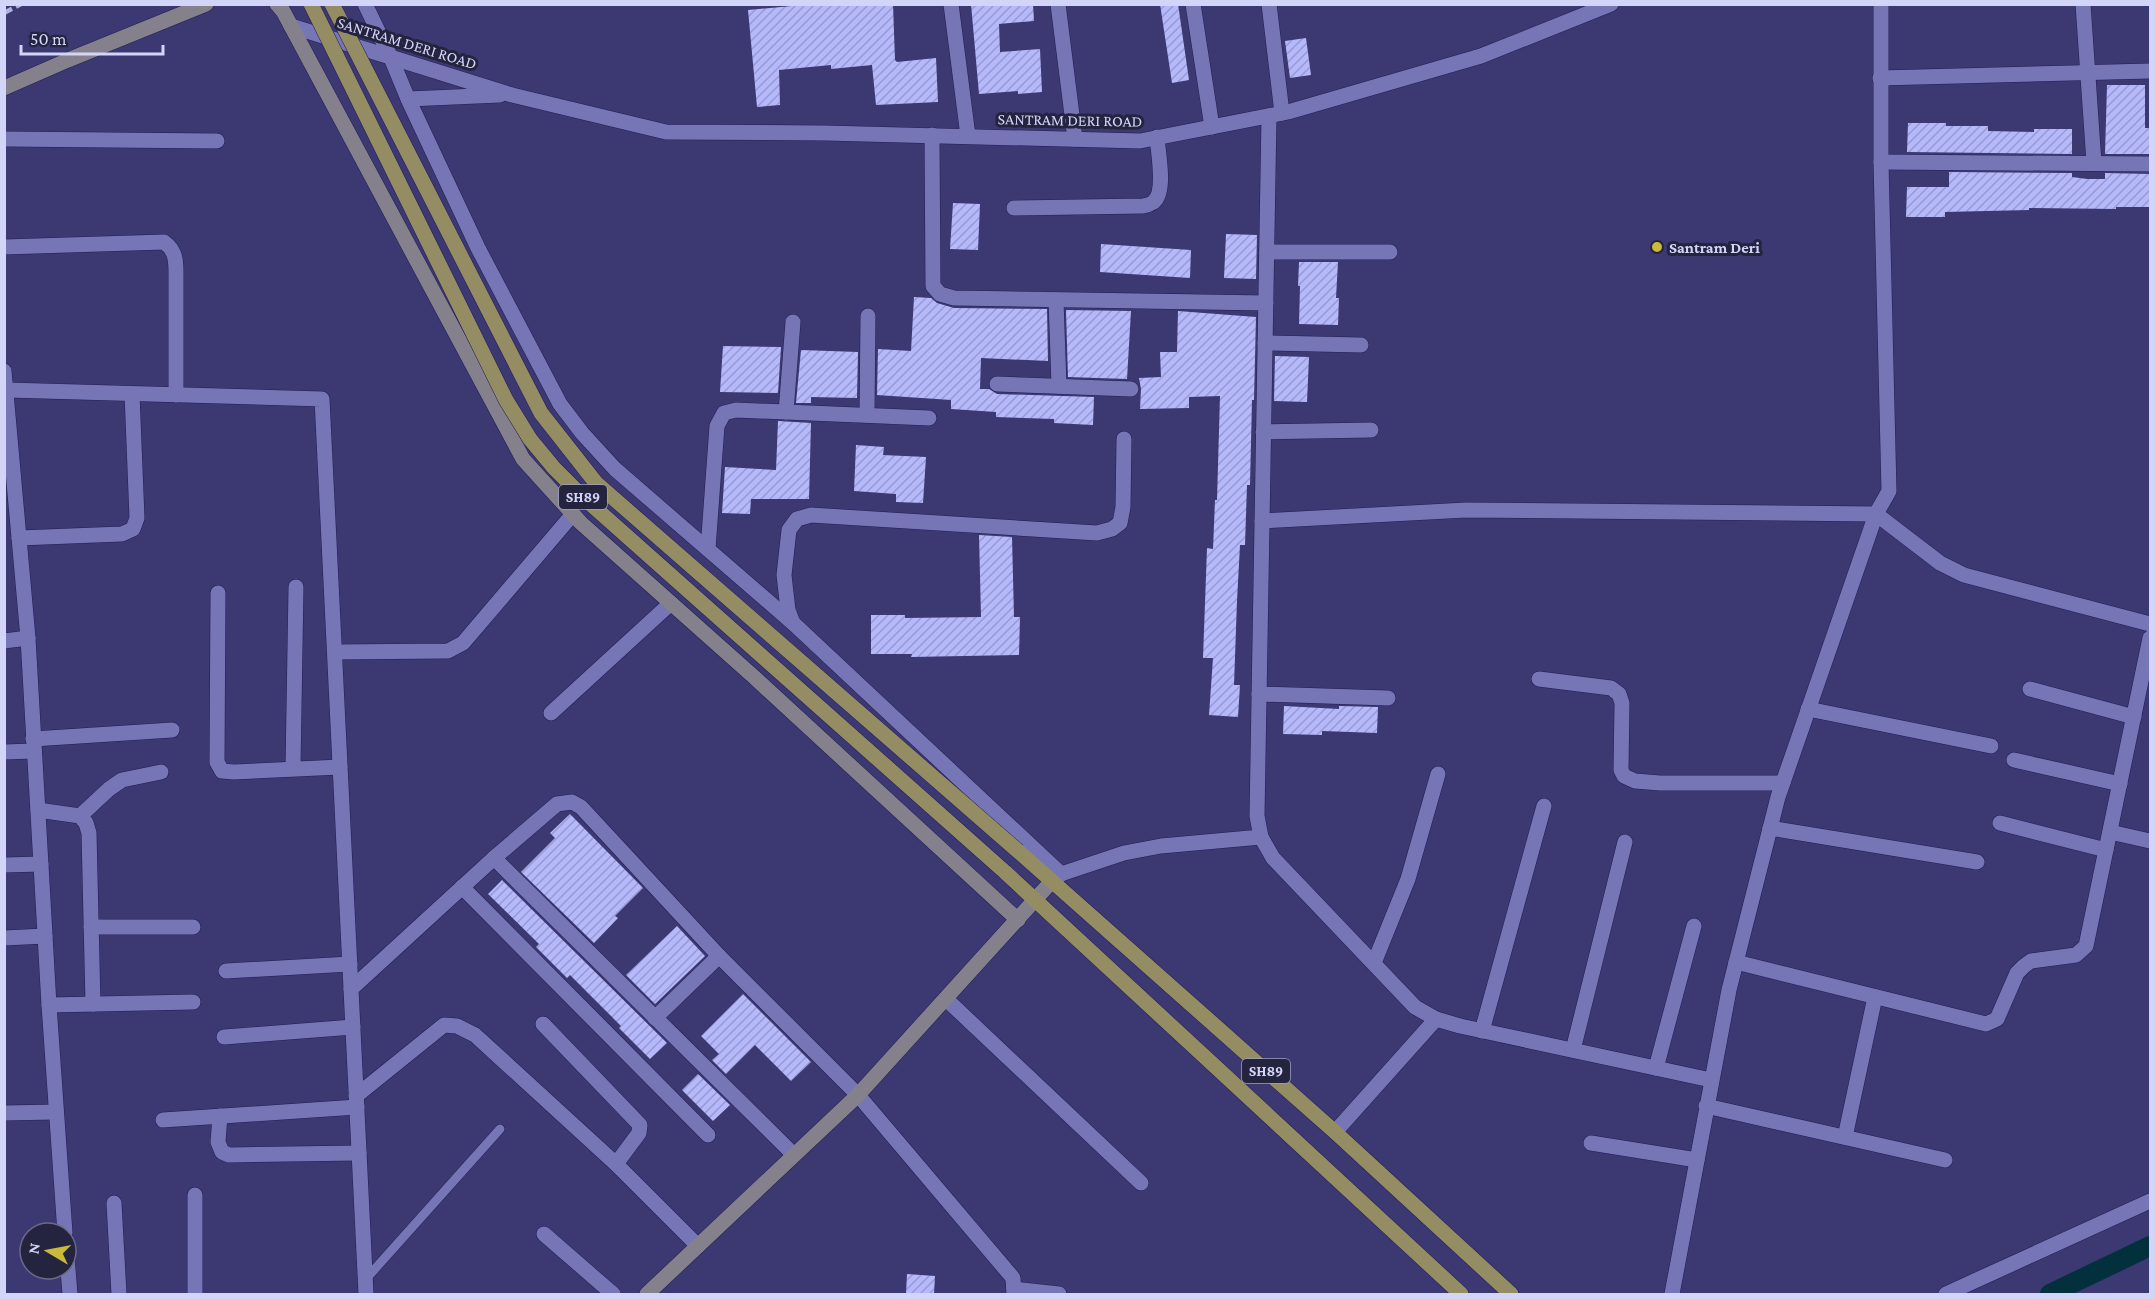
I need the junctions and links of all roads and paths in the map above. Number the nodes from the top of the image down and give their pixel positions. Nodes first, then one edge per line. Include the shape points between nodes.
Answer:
1 (206, 4) edge
2 (277, 4) edge
3 (311, 4) edge
4 (332, 4) edge
5 (365, 4) edge
6 (951, 4) edge
7 (1058, 4) edge
8 (1192, 4) edge
9 (1269, 4) edge
10 (1611, 4) edge
11 (1881, 4) edge
12 (2083, 4) edge
13 (291, 26) junction
14 (391, 58) junction
15 (2151, 71) edge
16 (2088, 72) junction
17 (1880, 78) junction
18 (4, 88) edge
19 (512, 95) junction
20 (408, 99) junction
21 (1275, 114) junction
22 (1212, 127) junction
23 (932, 135) junction
24 (968, 136) junction
25 (1157, 137) junction
26 (4, 139) edge
27 (1075, 139) junction
28 (217, 141) dead end
29 (1881, 162) junction
30 (2094, 163) junction
31 (2151, 164) edge
32 (1014, 208) dead end
33 (4, 247) edge
34 (1267, 252) junction
35 (1390, 252) dead end
36 (1056, 300) junction
37 (1266, 303) junction
38 (868, 316) dead end
39 (793, 322) dead end
40 (1265, 343) junction
41 (1361, 345) dead end
42 (4, 371) edge
43 (997, 384) dead end
44 (1059, 386) junction
45 (1131, 389) dead end
46 (7, 390) junction
47 (132, 394) junction
48 (176, 395) junction
49 (786, 412) junction
50 (867, 415) junction
51 (929, 418) dead end
52 (1371, 430) dead end
53 (1263, 432) junction
54 (1124, 439) dead end
55 (8, 441) edge
56 (573, 514) junction
57 (1875, 514) junction
58 (1262, 521) junction
59 (19, 538) junction
60 (708, 549) junction
61 (296, 587) dead end
62 (218, 593) dead end
63 (671, 603) junction
64 (793, 623) junction
65 (2151, 624) edge
66 (28, 638) junction
67 (2151, 638) edge
68 (4, 641) edge
69 (334, 652) junction
70 (1539, 679) dead end
71 (2030, 689) dead end
72 (1259, 694) junction
73 (1388, 698) dead end
74 (1808, 709) junction
75 (551, 713) dead end
76 (2134, 717) junction
77 (172, 730) dead end
78 (34, 745) junction
79 (1991, 746) dead end
80 (4, 752) edge
81 (2014, 760) dead end
82 (340, 767) junction
83 (293, 768) junction
84 (160, 772) dead end
85 (1438, 774) dead end
86 (1783, 783) junction
87 (2120, 783) junction
88 (1544, 806) dead end
89 (38, 810) junction
90 (80, 816) junction
91 (2000, 823) dead end
92 (1770, 828) junction
93 (2110, 832) junction
94 (1261, 837) junction
95 (2151, 841) edge
96 (1625, 842) dead end
97 (2106, 850) junction
98 (494, 858) junction
99 (1977, 862) dead end
100 (41, 864) junction
101 (4, 865) edge
102 (1057, 878) junction
103 (462, 887) junction
104 (1035, 899) junction
105 (1018, 920) junction
106 (1694, 926) dead end
107 (92, 927) junction
108 (193, 927) dead end
109 (45, 936) junction
110 (4, 938) edge
111 (719, 956) junction
112 (1736, 962) junction
113 (1374, 963) junction
114 (350, 964) junction
115 (226, 971) dead end
116 (351, 989) junction
117 (1875, 997) junction
118 (946, 999) junction
119 (193, 1002) dead end
120 (93, 1004) junction
121 (49, 1005) junction
122 (655, 1018) junction
123 (1436, 1019) junction
124 (543, 1024) dead end
125 (353, 1027) junction
126 (1482, 1031) junction
127 (224, 1037) dead end
128 (1573, 1050) junction
129 (1656, 1068) junction
130 (1711, 1080) junction
131 (858, 1095) junction
132 (357, 1102) junction
133 (1706, 1106) junction
134 (56, 1112) junction
135 (4, 1113) edge
136 (220, 1116) junction
137 (164, 1119) dead end
138 (500, 1129) dead end
139 (1335, 1132) junction
140 (708, 1135) dead end
141 (1845, 1137) junction
142 (1591, 1143) dead end
143 (359, 1153) junction
144 (794, 1155) junction
145 (1696, 1160) junction
146 (1944, 1160) dead end
147 (616, 1164) junction
148 (1141, 1183) dead end
149 (195, 1195) dead end
150 (2151, 1201) edge
151 (114, 1203) dead end
152 (64, 1221) edge
153 (544, 1234) dead end
154 (698, 1246) junction
155 (366, 1287) edge
156 (1014, 1292) edge
157 (119, 1294) edge
158 (195, 1294) edge
159 (613, 1294) edge
160 (647, 1294) edge
161 (1059, 1294) edge
162 (1461, 1294) edge
163 (1511, 1294) edge
164 (1672, 1294) edge
165 (1946, 1294) edge

1 - 18 street
2 - 13 street
3 - 104 main road, SH89, bridge via 506,400 530,439 585,499
4 - 102 main road, SH89, bridge via 541,412 596,483 1018,851
5 - 14 street
6 - 24 street
7 - 27 street
8 - 22 street
9 - 21 street
10 - 21 street, SANTRAM DERI ROAD via 1481,56
11 - 17 street
12 - 16 street
13 - 14 street, SANTRAM DERI ROAD
13 - 56 street via 523,459
14 - 19 street, SANTRAM DERI ROAD
14 - 20 street
15 - 16 street
16 - 17 street
16 - 30 street
17 - 29 street
19 - 20 street, SANTRAM DERI ROAD
19 - 23 street, SANTRAM DERI ROAD via 666,132
20 - 60 street via 478,248 560,405 615,469
21 - 22 street, SANTRAM DERI ROAD
21 - 34 street
22 - 25 street, SANTRAM DERI ROAD
23 - 24 street, SANTRAM DERI ROAD
23 - 36 street via 933,286 940,294 954,298
24 - 27 street, SANTRAM DERI ROAD
25 - 27 street, SANTRAM DERI ROAD via 1140,141
25 - 32 street via 1161,189 1152,204
26 - 28 street
29 - 30 street
29 - 57 street via 1889,491
30 - 31 street
33 - 48 street via 164,242 171,247 176,258
34 - 35 street
34 - 37 street
36 - 37 street
36 - 44 street
37 - 40 street
38 - 50 street
39 - 49 street
40 - 41 street
40 - 53 street
42 - 46 street
43 - 44 street
44 - 45 street
46 - 47 street
46 - 55 street
47 - 48 street
47 - 59 street via 137,518 134,529 122,534
48 - 69 street via 322,399
49 - 50 street
49 - 60 street via 724,413 717,426
50 - 51 street
52 - 53 street
53 - 58 street
54 - 64 street via 1120,523 1097,533 811,515 797,519 789,530 784,575
55 - 59 street
56 - 63 street
56 - 69 street via 464,643 448,651
57 - 58 street via 1466,510
57 - 65 street via 1940,564 1964,575
57 - 74 street
58 - 72 street
59 - 66 street
60 - 64 street
61 - 83 street
62 - 83 street via 217,762 222,771 234,772
63 - 75 street
63 - 105 street
64 - 102 street
66 - 68 street
66 - 78 street
67 - 76 street
69 - 82 street
70 - 86 street via 1611,688 1619,694 1621,770 1635,781
71 - 76 street
72 - 73 street
72 - 94 street via 1257,816
74 - 79 street
74 - 86 street
76 - 87 street
77 - 78 street
78 - 80 street
78 - 89 street
81 - 87 street
82 - 83 street
82 - 114 street
84 - 90 street via 122,780
85 - 113 street via 1408,879
86 - 92 street
87 - 93 street
88 - 126 street
89 - 90 street
89 - 100 street
90 - 107 street via 89,833
91 - 97 street
92 - 99 street
92 - 112 street
93 - 95 street
93 - 97 street
94 - 102 street via 1124,853
94 - 113 street via 1273,858
96 - 128 street
97 - 117 street via 2086,946 2076,955 2031,961 2024,966 2017,973 1997,1019 1986,1024
98 - 103 street
98 - 111 street via 557,804 572,802 581,807
98 - 122 street
100 - 101 street
100 - 109 street
102 - 104 street
102 - 139 main road, SH89
103 - 116 street
103 - 140 street
104 - 105 street
104 - 162 main road, SH89
105 - 118 street
106 - 129 street
107 - 108 street
107 - 120 street
109 - 110 street
109 - 121 street
111 - 122 street
111 - 131 street
112 - 117 street
112 - 130 street
113 - 123 street via 1415,1006
114 - 115 street
114 - 116 street
116 - 125 street
117 - 141 street
118 - 131 street
118 - 148 street
119 - 120 street
120 - 121 street
121 - 134 street
122 - 144 street
123 - 126 street
123 - 139 street
124 - 147 street via 640,1125 639,1133
125 - 127 street
125 - 132 street
126 - 128 street
128 - 129 street
129 - 130 street
130 - 133 street
131 - 144 street
131 - 156 street via 1013,1278
132 - 136 street
132 - 143 street
132 - 147 street via 444,1024 457,1026 475,1035
133 - 141 street
133 - 145 street
134 - 135 street
134 - 152 street
136 - 137 street
136 - 143 street via 218,1142 222,1152 230,1155
138 - 155 lane
139 - 163 main road, SH89
141 - 146 street
142 - 145 street
143 - 155 street
144 - 154 street
145 - 164 street
147 - 154 street
149 - 158 street
150 - 165 street
151 - 157 street
153 - 159 street
154 - 160 street
156 - 161 street

